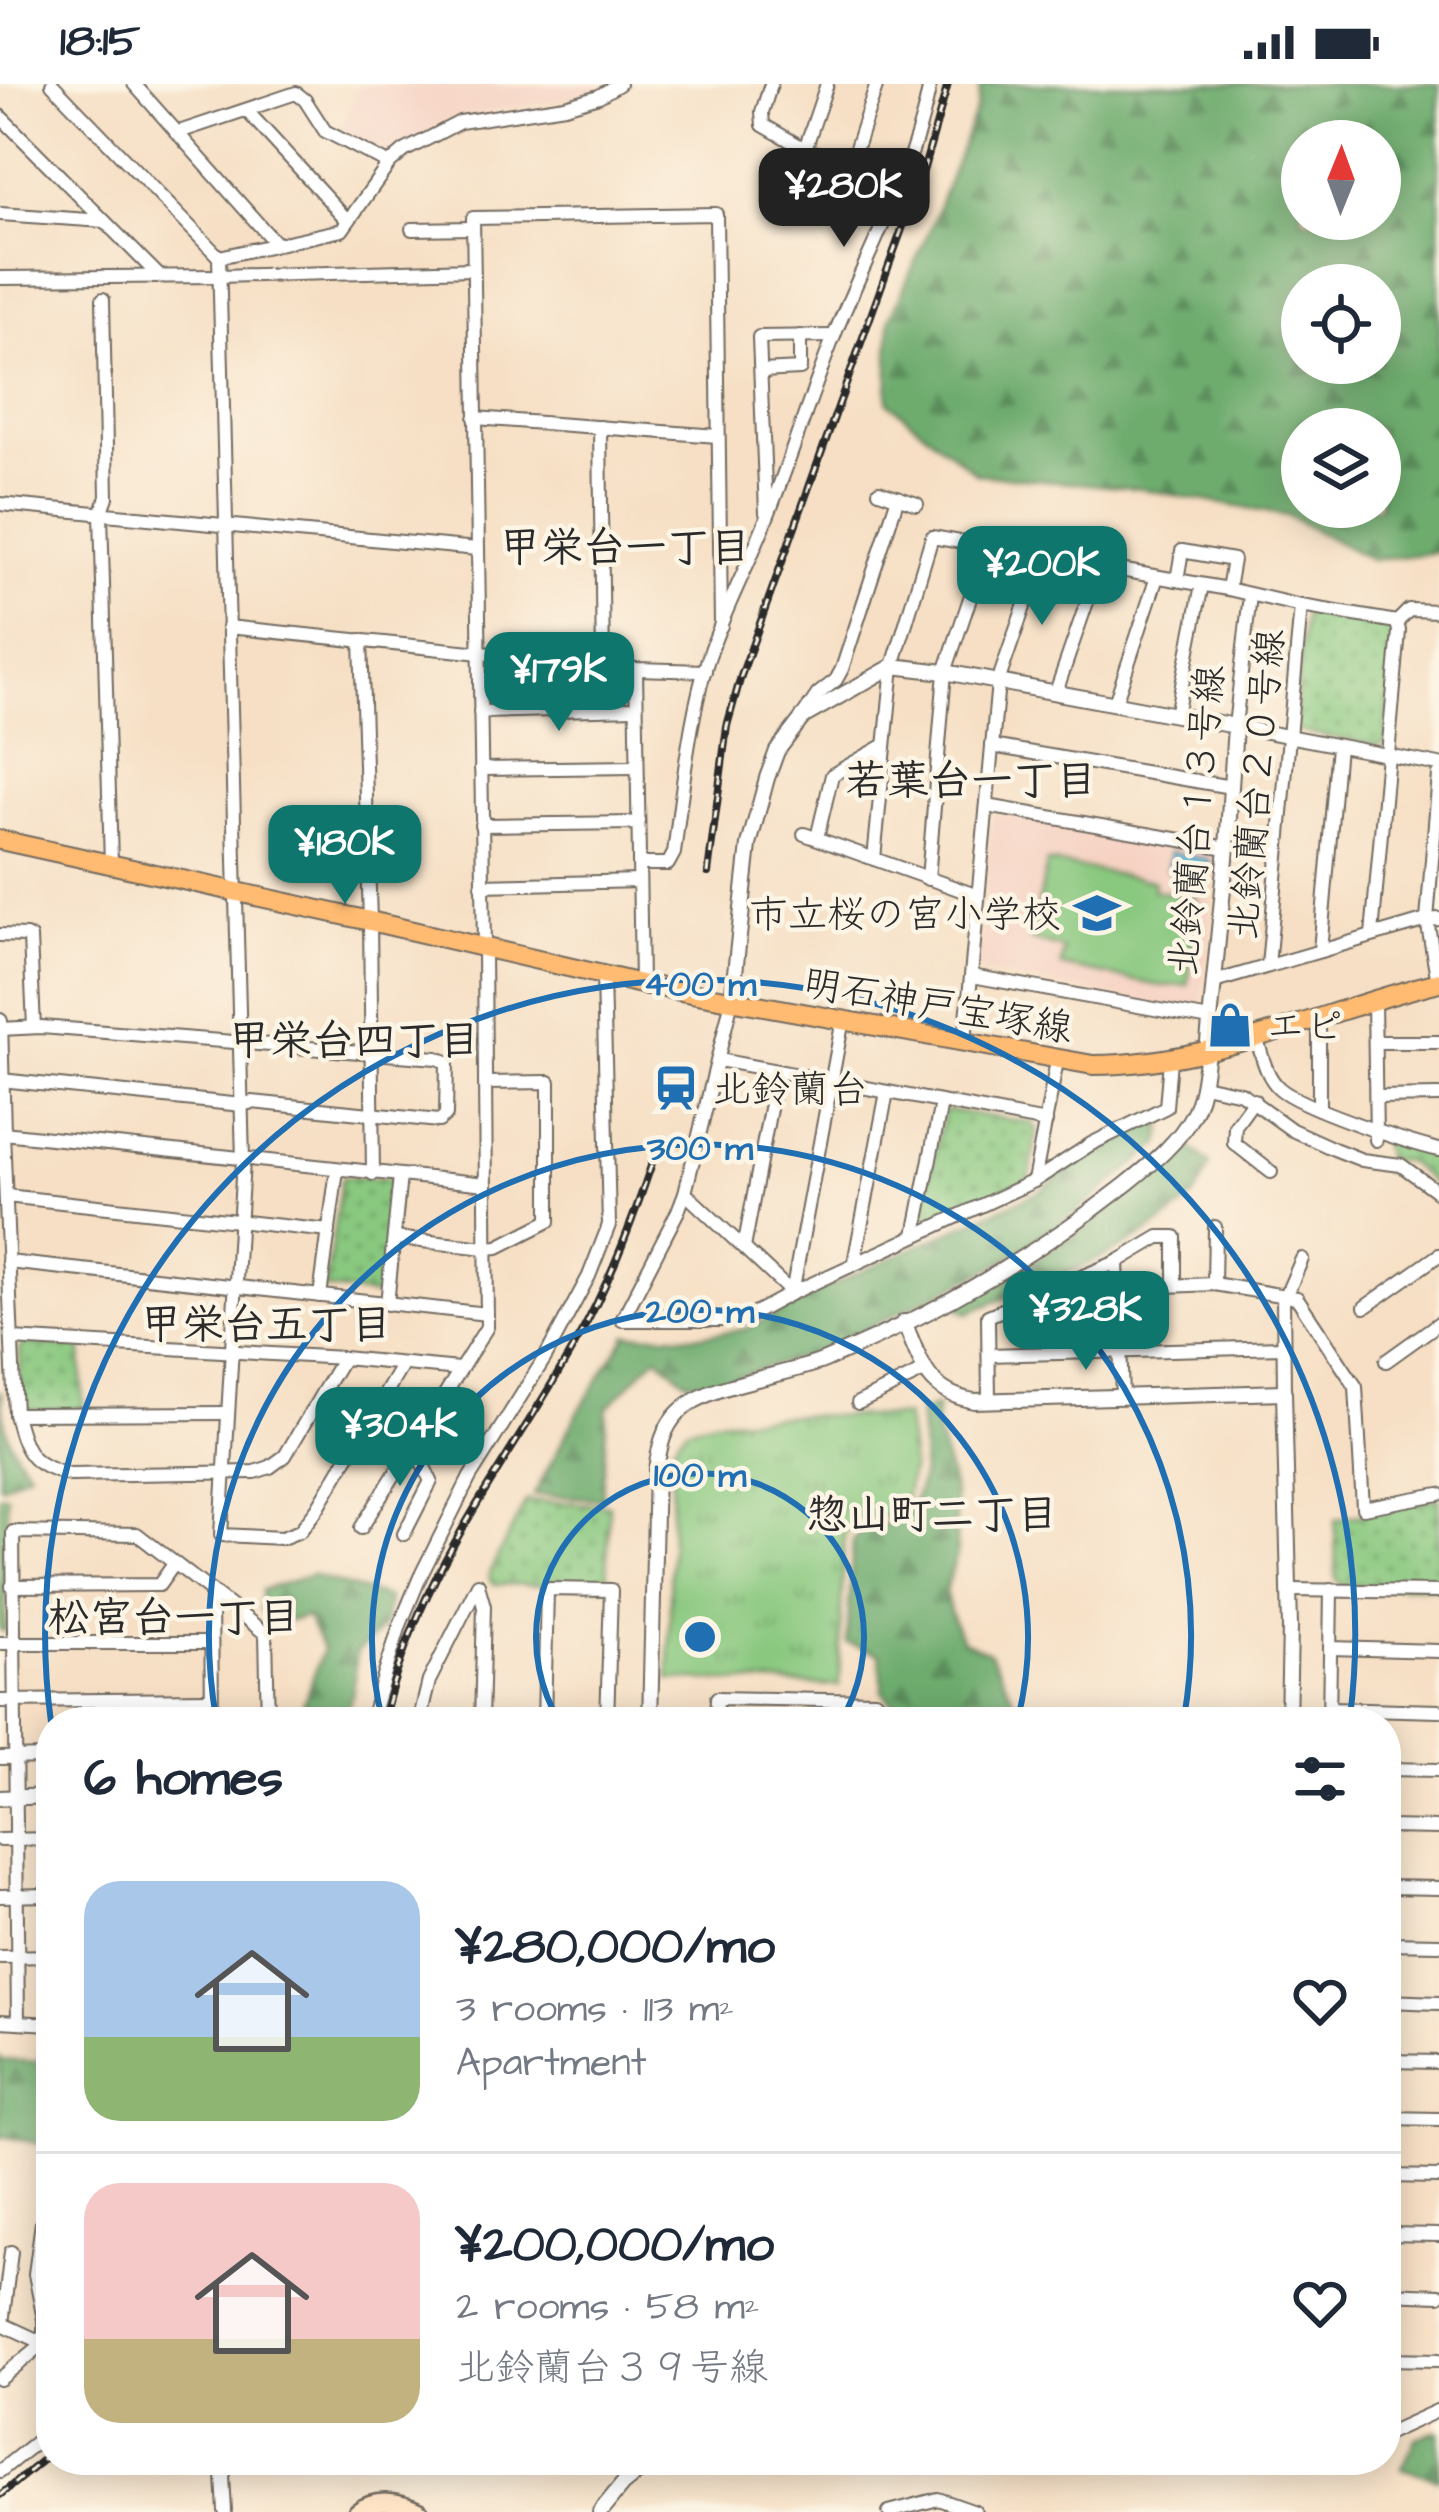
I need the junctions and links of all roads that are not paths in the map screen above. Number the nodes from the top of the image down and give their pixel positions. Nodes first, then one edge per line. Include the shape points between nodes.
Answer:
1 (52, 84) edge
2 (134, 84) edge
3 (619, 84) edge
4 (771, 84) edge
5 (827, 84) edge
6 (877, 84) edge
7 (931, 84) edge
8 (294, 89) edge
9 (247, 111) junction
10 (0, 116) edge
11 (176, 133) junction
12 (805, 149) junction
13 (389, 164) junction
14 (850, 166) junction
15 (898, 183) junction
16 (0, 199) edge
17 (0, 214) edge
18 (17, 216) junction
19 (348, 221) junction
20 (106, 222) junction
21 (473, 228) junction
22 (412, 229) dead end
23 (276, 244) junction
24 (219, 257) junction
25 (473, 269) junction
26 (159, 276) junction
27 (219, 276) junction
28 (0, 278) edge
29 (103, 299) dead end
30 (800, 336) junction
31 (834, 336) junction
32 (761, 371) junction
33 (475, 418) junction
34 (600, 427) junction
35 (718, 436) junction
36 (879, 491) dead end
37 (898, 497) junction
38 (0, 504) edge
39 (917, 504) dead end
40 (101, 514) junction
41 (766, 520) junction
42 (226, 524) junction
43 (987, 548) junction
44 (477, 550) junction
45 (1041, 558) junction
46 (1099, 568) junction
47 (1157, 577) junction
48 (1177, 580) junction
49 (1202, 584) junction
50 (1228, 589) junction
51 (1250, 595) junction
52 (1301, 606) junction
53 (1439, 611) edge
54 (1397, 622) junction
55 (721, 626) junction
56 (228, 628) junction
57 (361, 640) junction
58 (479, 652) junction
59 (603, 666) junction
60 (893, 666) junction
61 (636, 669) junction
62 (705, 671) junction
63 (945, 672) junction
64 (998, 682) junction
65 (1056, 692) junction
66 (1115, 704) junction
67 (636, 708) junction
68 (480, 712) junction
69 (1176, 715) junction
70 (803, 717) junction
71 (1235, 726) junction
72 (1288, 737) junction
73 (885, 746) junction
74 (992, 746) junction
75 (1338, 746) junction
76 (1388, 756) junction
77 (1439, 765) edge
78 (637, 767) junction
79 (481, 769) junction
80 (1439, 775) edge
81 (1231, 788) junction
82 (987, 806) junction
83 (638, 823) junction
84 (482, 825) junction
85 (0, 840) edge
86 (1226, 848) junction
87 (874, 859) junction
88 (111, 864) junction
89 (638, 864) junction
90 (928, 879) junction
91 (638, 881) junction
92 (482, 885) junction
93 (237, 892) junction
94 (978, 896) junction
95 (1433, 919) edge
96 (370, 921) junction
97 (0, 935) edge
98 (1372, 935) junction
99 (484, 948) junction
100 (1321, 951) junction
101 (1268, 966) junction
102 (603, 975) junction
103 (972, 976) junction
104 (1214, 982) junction
105 (1438, 982) edge
106 (640, 984) junction
107 (732, 1000) junction
108 (1374, 1000) junction
109 (1319, 1017) junction
110 (843, 1019) junction
111 (1210, 1019) junction
112 (0, 1025) edge
113 (34, 1027) junction
114 (1256, 1037) junction
115 (240, 1041) junction
116 (965, 1041) junction
117 (1375, 1042) junction
118 (1439, 1042) edge
119 (1207, 1052) junction
120 (371, 1053) junction
121 (718, 1060) junction
122 (1057, 1060) junction
123 (1170, 1060) junction
124 (777, 1071) junction
125 (2, 1080) edge
126 (832, 1082) junction
127 (485, 1083) junction
128 (1203, 1085) junction
129 (886, 1092) junction
130 (1376, 1096) junction
131 (1439, 1096) edge
132 (1254, 1100) junction
133 (941, 1103) junction
134 (242, 1105) junction
135 (1319, 1108) junction
136 (372, 1114) junction
137 (1046, 1122) junction
138 (3, 1133) edge
139 (1377, 1145) junction
140 (1439, 1150) edge
141 (243, 1161) junction
142 (337, 1170) junction
143 (1271, 1172) dead end
144 (373, 1174) junction
145 (400, 1176) junction
146 (1034, 1181) junction
147 (486, 1184) junction
148 (685, 1193) junction
149 (1439, 1193) edge
150 (5, 1196) junction
151 (240, 1222) junction
152 (1215, 1228) dead end
153 (329, 1231) junction
154 (915, 1235) junction
155 (394, 1238) junction
156 (486, 1248) junction
157 (744, 1248) junction
158 (1439, 1255) edge
159 (1302, 1258) dead end
160 (8, 1262) junction
161 (1118, 1262) junction
162 (854, 1263) junction
163 (1214, 1284) junction
164 (1175, 1285) junction
165 (236, 1286) junction
166 (1120, 1288) junction
167 (792, 1293) junction
168 (1282, 1295) junction
169 (320, 1296) junction
170 (387, 1304) junction
171 (1365, 1307) dead end
172 (487, 1314) junction
173 (904, 1322) junction
174 (1434, 1327) edge
175 (12, 1339) junction
176 (1439, 1344) edge
177 (1283, 1347) junction
178 (232, 1352) junction
179 (1121, 1352) junction
180 (988, 1355) junction
181 (343, 1358) junction
182 (1387, 1361) dead end
183 (403, 1364) junction
184 (459, 1369) junction
185 (926, 1370) junction
186 (1283, 1392) junction
187 (1122, 1396) junction
188 (989, 1401) junction
189 (858, 1403) dead end
190 (228, 1413) junction
191 (15, 1414) junction
192 (412, 1444) junction
193 (224, 1473) junction
194 (1439, 1494) edge
195 (361, 1528) dead end
196 (404, 1534) dead end
197 (175, 1564) junction
198 (12, 1586) junction
199 (1289, 1590) junction
200 (1330, 1590) junction
201 (211, 1591) junction
202 (1439, 1592) edge
203 (210, 1642) junction
204 (6, 1643) edge
205 (1330, 1648) junction
206 (1439, 1651) edge
207 (211, 1699) junction
208 (7, 1701) edge
209 (211, 1707) edge
210 (268, 1707) edge
211 (375, 1707) edge
212 (423, 1707) edge
213 (481, 1707) edge
214 (544, 1707) edge
215 (607, 1707) edge
216 (650, 1707) edge
217 (717, 1707) edge
218 (880, 1707) edge
219 (1288, 1707) edge
220 (1329, 1707) edge
221 (1439, 1711) edge
222 (1401, 1712) edge
223 (7, 1758) edge
224 (1401, 1769) edge
225 (1439, 1770) edge
226 (8, 1798) edge
227 (1401, 1827) edge
228 (1439, 1828) edge
229 (36, 1839) edge
230 (0, 1840) edge
231 (17, 1840) junction
232 (1401, 1887) edge
233 (1439, 1888) edge
234 (36, 1895) edge
235 (0, 1896) edge
236 (16, 1896) junction
237 (1401, 1943) edge
238 (1439, 1944) edge
239 (36, 1956) edge
240 (0, 1957) edge
241 (16, 1957) junction
242 (1401, 2002) edge
243 (1439, 2003) edge
244 (0, 2021) edge
245 (18, 2022) junction
246 (36, 2023) edge
247 (1401, 2061) edge
248 (1439, 2062) edge
249 (1401, 2119) edge
250 (1439, 2120) edge
251 (1401, 2176) edge
252 (1439, 2177) edge
253 (1401, 2234) edge
254 (1439, 2235) edge
255 (11, 2252) dead end
256 (1401, 2294) edge
257 (1439, 2295) edge
258 (1, 2324) edge
259 (36, 2340) edge
260 (36, 2353) edge
261 (1401, 2359) edge
262 (1439, 2360) edge
263 (0, 2379) edge
264 (1439, 2410) edge
265 (1401, 2427) edge
266 (36, 2442) edge
267 (0, 2470) edge
268 (223, 2475) edge
269 (634, 2475) edge
270 (224, 2512) edge
271 (357, 2512) edge
272 (420, 2512) edge
273 (600, 2512) edge
274 (889, 2512) edge
275 (975, 2512) edge

1 - 24 street
2 - 11 street
3 - 13 street via 565,106 460,122
4 - 12 street via 763,124
5 - 12 street
6 - 14 street
7 - 15 street
8 - 9 street
8 - 13 street via 326,131
9 - 11 street
9 - 19 street
10 - 20 street
11 - 23 street
12 - 14 street
13 - 19 street
14 - 15 street
15 - 31 street
16 - 18 street
17 - 18 street
18 - 20 street
19 - 23 street via 342,230
20 - 26 street
21 - 22 street
21 - 25 street
21 - 35 street via 473,218 716,214
23 - 24 street
24 - 27 street
25 - 27 street
25 - 33 street
26 - 27 street
26 - 28 street
27 - 42 street
29 - 40 street
30 - 31 street
30 - 32 street via 800,369
30 - 32 street via 760,337
31 - 41 street
32 - 41 street
33 - 34 street
33 - 44 street
34 - 35 street
34 - 59 street
35 - 55 street
36 - 37 street
37 - 39 street
37 - 70 street via 842,669
38 - 40 street
40 - 42 street
40 - 88 street
41 - 55 street
42 - 44 street
42 - 56 street
43 - 45 street
43 - 60 street via 932,537
43 - 63 street
44 - 58 street
45 - 46 street
45 - 64 street
46 - 47 street
46 - 65 street
47 - 48 street
47 - 66 street
48 - 49 street
48 - 50 street via 1182,551 1233,560
49 - 50 street
49 - 69 street
50 - 51 street
51 - 52 street
51 - 71 street, 北鈴蘭台１３号線
52 - 54 street
52 - 72 street, 北鈴蘭台２０号線
53 - 54 street via 1409,610
54 - 76 street
55 - 62 street
56 - 57 street
56 - 93 street
57 - 58 street
57 - 96 street
58 - 59 street
58 - 68 street
59 - 61 street
60 - 63 street
60 - 70 street
60 - 73 street
61 - 62 street
61 - 67 street
62 - 89 street via 674,853 668,864
63 - 64 street
63 - 90 street
64 - 65 street
64 - 74 street
65 - 66 street
66 - 69 street
67 - 68 street
67 - 78 street
68 - 79 street
69 - 71 street
70 - 107 street via 777,751 756,817
71 - 72 street
71 - 81 street, 北鈴蘭台１３号線
72 - 75 street
72 - 101 street, 北鈴蘭台２０号線
73 - 87 street
73 - 87 street via 832,776 810,836
74 - 81 street
74 - 82 street
75 - 76 street
75 - 100 street
76 - 77 street
76 - 98 street
78 - 79 street
78 - 83 street
79 - 84 street
80 - 95 street
81 - 86 street, 北鈴蘭台１３号線
82 - 86 street
82 - 94 street
83 - 84 street
83 - 89 street
84 - 92 street
85 - 88 main road, 明石神戸宝塚線
86 - 104 street, 北鈴蘭台１３号線
87 - 90 street
88 - 93 main road, 明石神戸宝塚線
89 - 91 street
90 - 94 street
91 - 92 street
91 - 106 street
92 - 99 street
93 - 96 main road, 明石神戸宝塚線
93 - 115 street
94 - 103 street
95 - 98 street
95 - 105 street
96 - 99 main road, 明石神戸宝塚線
96 - 120 street
97 - 113 street via 30,938
98 - 100 street
99 - 102 main road, 明石神戸宝塚線
99 - 127 street
100 - 101 street
101 - 104 street
102 - 106 main road, 明石神戸宝塚線
102 - 211 street via 609,1225 546,1357 470,1477 420,1577
103 - 111 street
103 - 116 street
104 - 111 street, 北鈴蘭台１３号線
105 - 108 main road, 明石神戸宝塚線
106 - 107 main road, 明石神戸宝塚線
107 - 110 main road, 明石神戸宝塚線
107 - 121 street
108 - 109 main road, 明石神戸宝塚線
108 - 117 street
109 - 114 main road, 明石神戸宝塚線
109 - 135 street
110 - 116 main road, 明石神戸宝塚線
110 - 126 street
111 - 119 street, 北鈴蘭台１３号線
112 - 113 street
112 - 125 street
113 - 115 street
114 - 119 main road, 明石神戸宝塚線
114 - 135 street via 1280,1089
115 - 120 street
115 - 134 street
116 - 122 main road, 明石神戸宝塚線
117 - 118 street
117 - 130 street
119 - 123 main road, 明石神戸宝塚線
119 - 128 street, 北鈴蘭台１３号線
120 - 136 street
120 - 136 street via 447,1062 446,1115 439,1120
121 - 124 street
121 - 148 street
122 - 123 main road, 明石神戸宝塚線
122 - 137 street
123 - 146 street via 1166,1107
124 - 126 street
124 - 157 street
125 - 134 street
125 - 138 street
126 - 129 street
126 - 167 street
127 - 147 street
127 - 156 street via 549,1082 549,1221
128 - 132 street
128 - 173 street via 1192,1116 1158,1158 1096,1208 1001,1273
129 - 133 street
129 - 162 street
130 - 131 street
130 - 139 street
132 - 139 street via 1292,1130 1362,1160
132 - 143 street via 1235,1126 1234,1143
133 - 137 street
133 - 154 street
134 - 136 street
134 - 141 street
135 - 139 street
136 - 144 street
137 - 146 street
138 - 141 street
138 - 150 street
139 - 140 street
139 - 149 street
141 - 142 street
141 - 151 street
142 - 144 street
142 - 153 street
144 - 145 street
145 - 147 street
145 - 155 street
146 - 154 street
147 - 156 street
148 - 157 street
148 - 167 street via 622,1320 742,1320
150 - 151 street
150 - 160 street
151 - 153 street
151 - 165 street
152 - 163 street
153 - 169 street
154 - 162 street
155 - 156 street
155 - 170 street
156 - 172 street
157 - 167 street
158 - 171 street
159 - 168 street
160 - 165 street
160 - 175 street
161 - 164 street via 1159,1237 1175,1237
161 - 166 street
161 - 180 street via 988,1316
162 - 167 street
163 - 164 street
163 - 168 street
164 - 166 street
165 - 169 street
165 - 178 street
166 - 179 street
168 - 177 street
168 - 194 street via 1298,1298 1357,1387 1363,1508
169 - 170 street
170 - 172 street
172 - 184 street
173 - 185 street
173 - 216 street via 679,1412 662,1438 656,1470
174 - 176 street
174 - 182 street
175 - 178 street
175 - 191 street
177 - 179 street
177 - 186 street
178 - 181 street
178 - 190 street
179 - 180 street
179 - 187 street
180 - 188 street
181 - 183 street
181 - 193 street via 285,1456 255,1472
183 - 184 street
183 - 193 street via 300,1531 282,1538 221,1535
184 - 192 street
185 - 188 street via 950,1396
185 - 189 street
186 - 187 street
186 - 199 street
187 - 188 street
190 - 191 street
190 - 193 street
191 - 193 street via 21,1440 47,1469
192 - 195 street
192 - 196 street via 431,1481
197 - 198 street via 159,1585
197 - 198 street via 136,1534 13,1532
197 - 201 street
198 - 204 street
199 - 200 street
199 - 219 street
200 - 202 street
200 - 205 street
201 - 203 street
201 - 210 street via 266,1634
203 - 204 street
203 - 207 street
204 - 208 street
205 - 206 street
205 - 220 street
207 - 208 street
207 - 209 street
208 - 223 street
212 - 213 street via 478,1584
214 - 215 street via 548,1588 611,1590
217 - 218 street via 717,1698
221 - 222 street
223 - 226 street
224 - 225 street
226 - 231 street
227 - 228 street
229 - 231 street
230 - 231 street
231 - 236 street
232 - 233 street
234 - 236 street
235 - 236 street
236 - 241 street
237 - 238 street
239 - 241 street
240 - 241 street
241 - 245 street
242 - 243 street
244 - 245 street
245 - 246 street
247 - 248 street
249 - 250 street
251 - 252 street
253 - 254 street
255 - 258 street
256 - 257 street
258 - 259 street
260 - 263 street
261 - 262 street
264 - 265 street
266 - 267 street
268 - 270 street
269 - 273 street
271 - 272 main road via 388,2502
274 - 275 street via 938,2499

